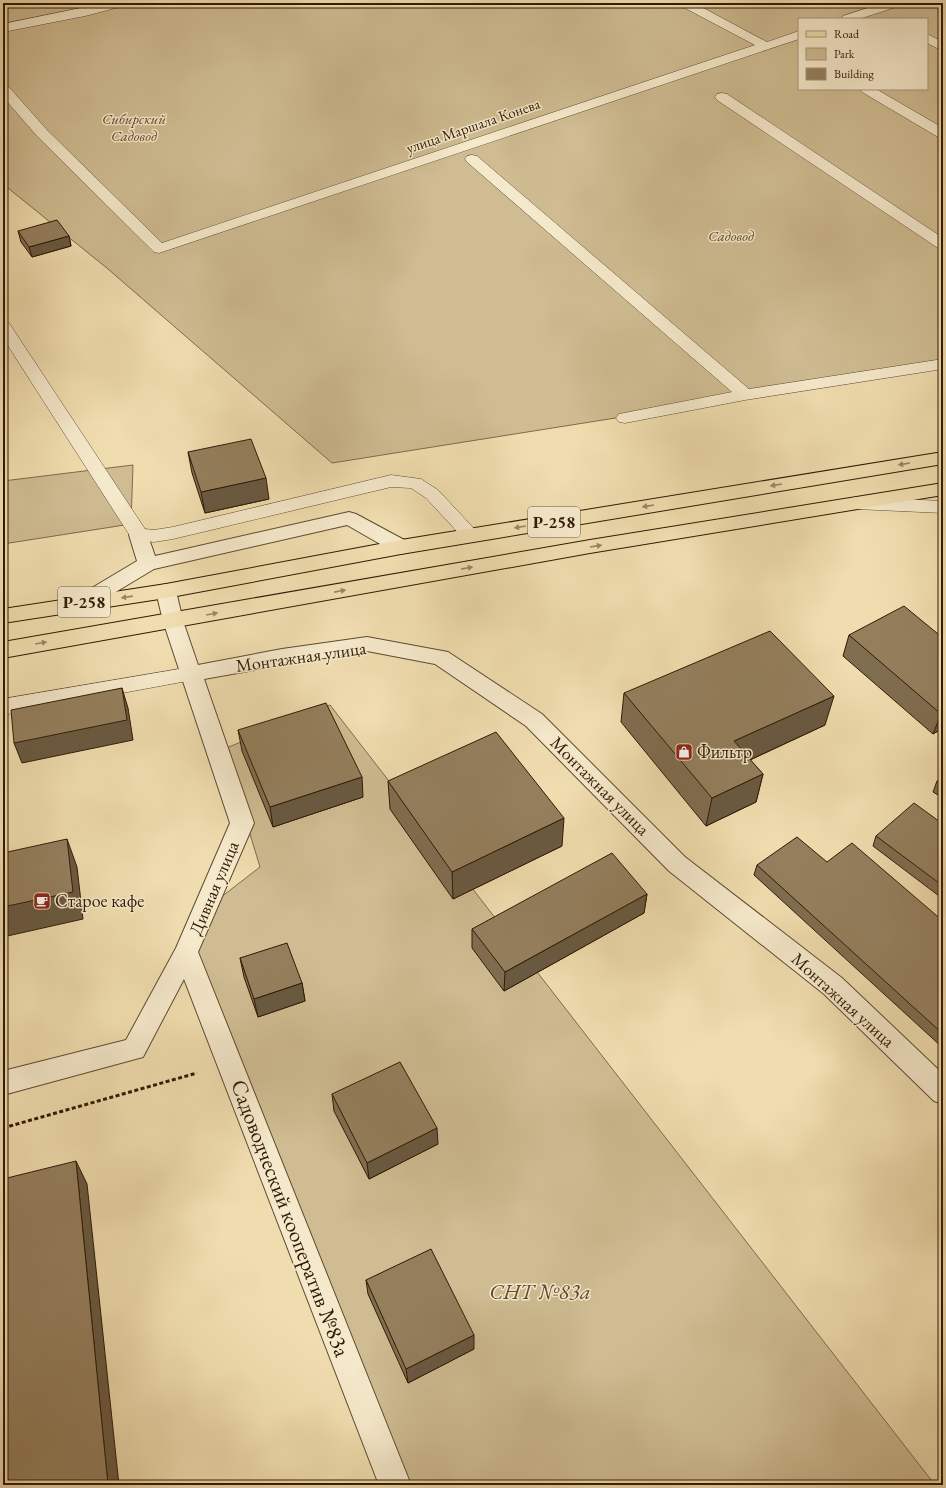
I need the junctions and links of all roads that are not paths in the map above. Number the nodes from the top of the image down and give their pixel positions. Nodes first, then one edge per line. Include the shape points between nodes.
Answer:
1 (119, 3) edge
2 (685, 3) edge
3 (895, 3) edge
4 (875, 10) junction
5 (886, 16) dead end
6 (850, 18) edge
7 (3, 28) edge
8 (798, 35) edge
9 (928, 39) edge
10 (766, 46) junction
11 (943, 47) edge
12 (3, 89) edge
13 (869, 90) edge
14 (722, 97) dead end
15 (943, 134) edge
16 (472, 159) dead end
17 (943, 245) edge
18 (3, 326) edge
19 (943, 364) edge
20 (745, 394) junction
21 (625, 418) dead end
22 (943, 458) edge
23 (943, 489) edge
24 (852, 503) junction
25 (943, 507) edge
26 (138, 535) junction
27 (471, 535) junction
28 (401, 547) junction
29 (148, 564) junction
30 (166, 591) junction
31 (82, 603) junction
32 (3, 616) edge
33 (173, 620) junction
34 (3, 650) edge
35 (191, 674) junction
36 (3, 707) edge
37 (186, 952) junction
38 (3, 1083) edge
39 (943, 1092) edge
40 (395, 1485) edge

1 - 7 lane
2 - 10 lane
3 - 4 lane
4 - 5 lane
4 - 6 lane
8 - 10 lane, улица Маршала Конева
9 - 11 lane
10 - 12 lane, улица Маршала Конева via 159,249 42,133
13 - 15 lane
14 - 17 lane
16 - 20 lane
18 - 26 lane
19 - 20 lane
20 - 21 lane
22 -> 27 main road, Р-258
23 - 24 main road
24 - 25 lane
33 -> 24 main road via 486,564
26 - 27 lane via 172,533 392,481 415,483 432,494
26 - 29 street
27 - 28 main road, Р-258
28 - 29 street via 349,518
28 - 30 main road, Р-258
29 - 31 street
30 -> 31 main road, Р-258
30 - 33 street, Дивная улица
31 - 32 main road, Р-258
34 -> 33 main road
33 - 35 street, Дивная улица
35 - 36 lane
35 - 37 street, Дивная улица via 242,823
35 - 39 street, Монтажная улица via 366,644 441,657 534,720 677,864 833,986
37 - 38 street, Дивная улица via 134,1048
37 - 40 street, Садоводческий кооператив №83а

